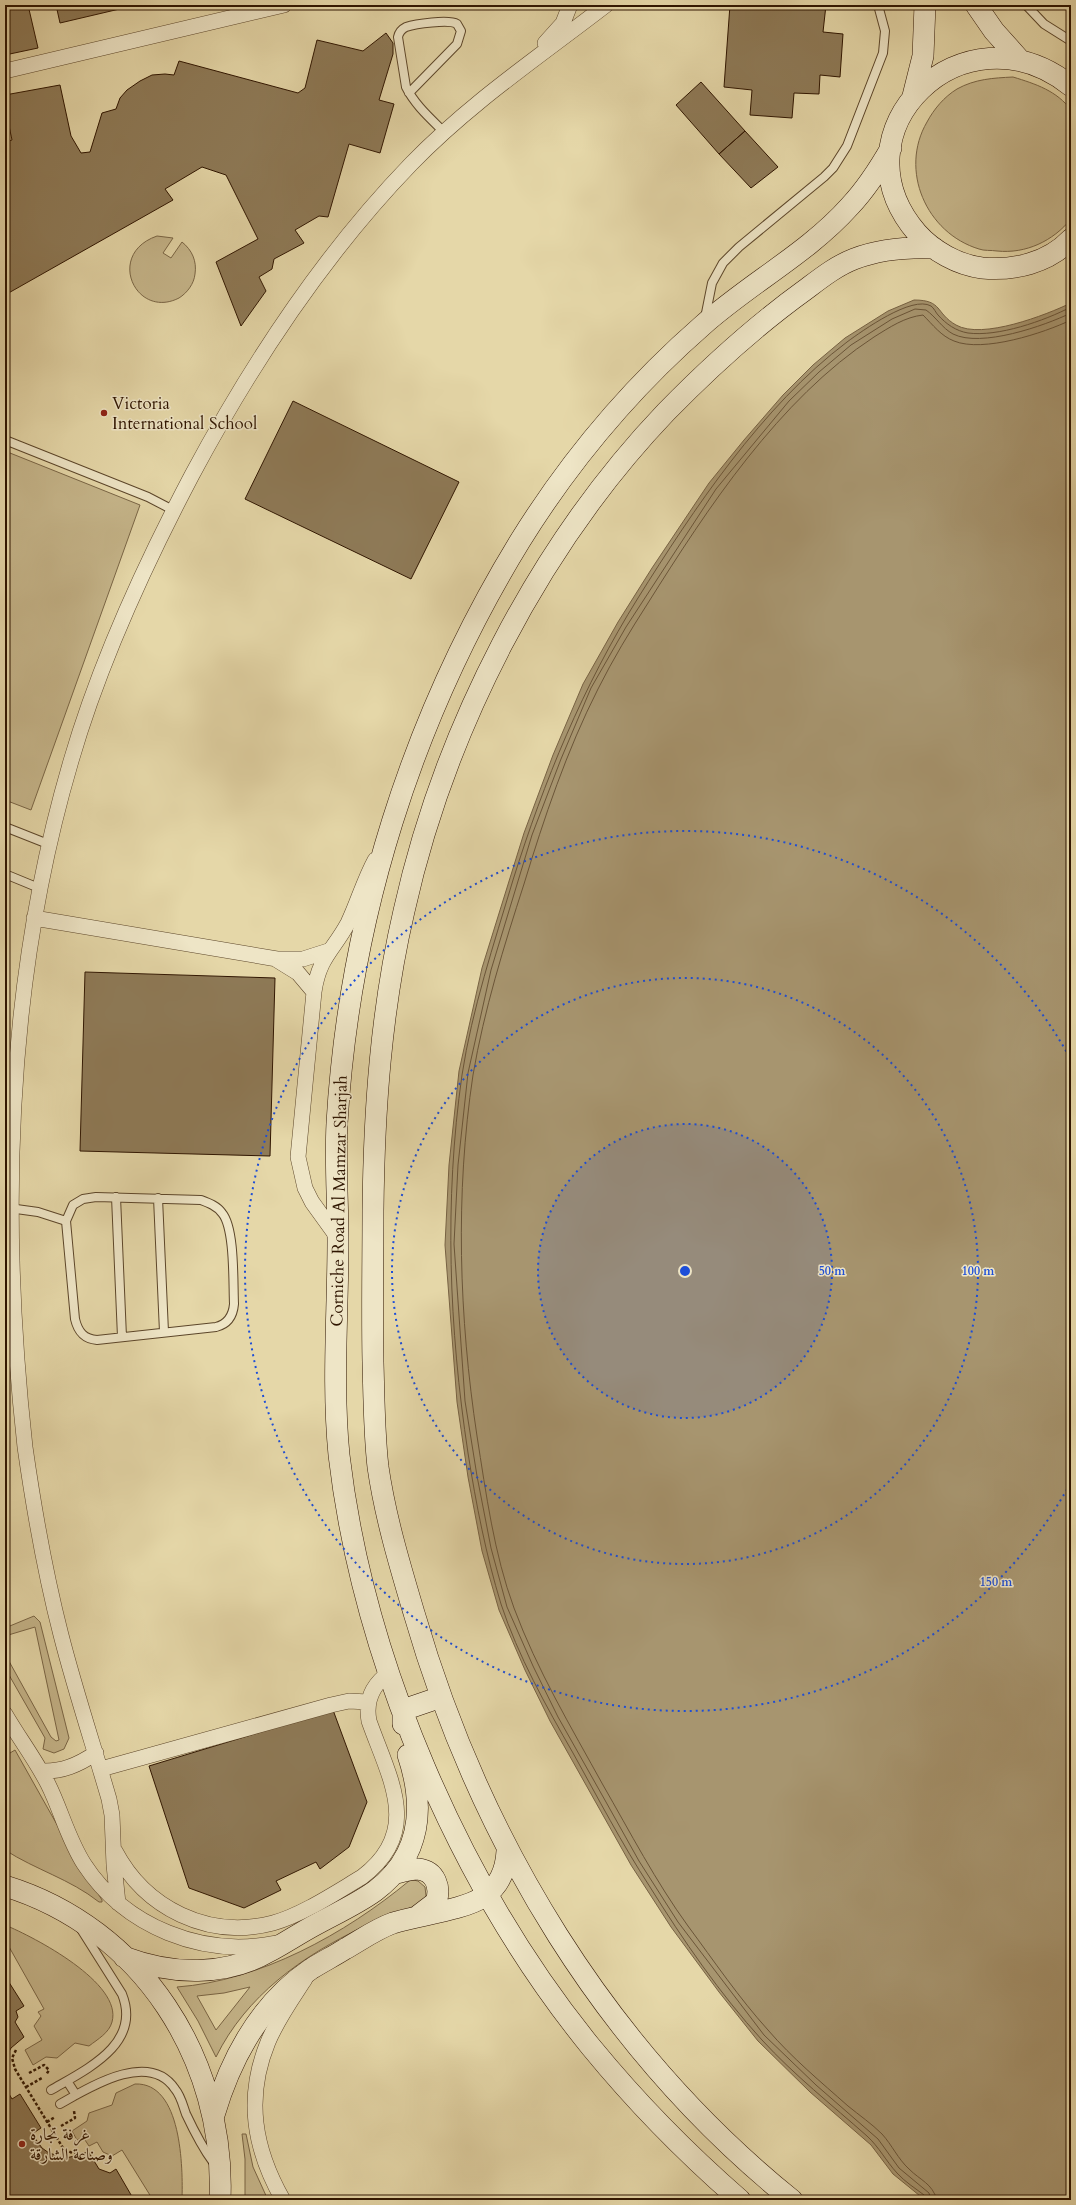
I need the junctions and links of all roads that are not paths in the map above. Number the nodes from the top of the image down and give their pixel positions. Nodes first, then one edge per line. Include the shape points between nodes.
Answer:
1 (284, 5) edge
2 (570, 5) edge
3 (606, 5) edge
4 (878, 5) edge
5 (925, 5) edge
6 (976, 5) edge
7 (1026, 5) edge
8 (1071, 41) edge
9 (1019, 59) junction
10 (530, 63) junction
11 (5, 71) edge
12 (1067, 80) edge
13 (409, 93) junction
14 (913, 96) junction
15 (444, 132) junction
16 (891, 148) junction
17 (1071, 239) edge
18 (934, 248) junction
19 (703, 324) junction
20 (5, 440) edge
21 (173, 510) junction
22 (5, 827) edge
23 (48, 844) junction
24 (384, 846) junction
25 (5, 874) edge
26 (39, 888) junction
27 (34, 918) junction
28 (328, 951) junction
29 (277, 960) junction
30 (314, 992) junction
31 (7, 1172) edge
32 (116, 1198) junction
33 (158, 1198) junction
34 (7, 1216) edge
35 (66, 1221) junction
36 (338, 1238) junction
37 (164, 1332) junction
38 (122, 1337) junction
39 (390, 1672) junction
40 (441, 1697) junction
41 (368, 1702) junction
42 (404, 1710) junction
43 (7, 1722) edge
44 (96, 1753) junction
45 (101, 1769) junction
46 (41, 1771) junction
47 (113, 1848) junction
48 (508, 1851) junction
49 (393, 1874) junction
50 (7, 1885) edge
51 (488, 1894) junction
52 (118, 1903) junction
53 (417, 1916) junction
54 (76, 1919) junction
55 (286, 1940) junction
56 (124, 1957) junction
57 (311, 1969) junction
58 (67, 2080) junction
59 (51, 2090) dead end
60 (76, 2095) junction
61 (60, 2104) dead end
62 (214, 2114) junction
63 (221, 2172) junction
64 (220, 2200) edge
65 (284, 2200) edge
66 (740, 2200) edge
67 (792, 2200) edge

1 - 11 street
2 - 10 street via 563,23 538,50
3 - 10 street
4 - 19 lane via 885,31 883,53 847,146 824,177 723,263 712,283
5 - 14 main road via 923,56
6 - 9 main road via 994,31
7 - 8 lane via 1044,24
9 - 12 main road
9 - 14 main road via 993,56 967,60 943,71
10 - 15 street via 500,84
13 - 13 lane via 398,41 399,33 409,26 449,21 457,24 461,31 457,44
13 - 15 lane via 423,112
14 - 16 main road via 898,121
15 - 21 street via 386,191 296,304 240,389
16 - 18 main road via 892,181 902,212 922,238
16 - 19 main road, Corniche Road Al Mamzar Sharjah via 854,203 832,224 802,250
17 - 18 main road via 1042,259 1011,268 984,268 963,264
18 - 40 main road, Corniche Road Al Mamzar Sharjah via 897,248 858,257 840,266 792,299 740,342 692,385 653,426 582,514 522,609 470,713 433,809 404,908 384,1018 375,1129 372,1307 374,1410 379,1469 405,1584
19 - 24 main road, Corniche Road Al Mamzar Sharjah via 627,400 593,439 553,491 521,540 491,591 439,696 418,745
20 - 21 lane via 148,497
21 - 23 street via 134,592 101,674 72,758
22 - 23 lane
23 - 26 street
24 - 28 street via 366,878 348,922
24 - 36 main road, Corniche Road Al Mamzar Sharjah via 358,953 342,1067 336,1182
25 - 26 lane
26 - 27 street
27 - 29 street
27 - 31 street via 21,1003
28 - 29 street via 303,959
28 - 30 street via 319,970
29 - 30 street via 298,973
30 - 36 street via 298,1156 305,1188
31 - 34 street
32 - 33 lane
32 - 35 lane via 83,1198 73,1205
32 - 38 lane
33 - 37 lane
33 - 37 lane via 201,1200 213,1204 222,1213 228,1224 230,1236 234,1304 231,1316 222,1326
34 - 35 lane via 38,1212
34 - 44 street via 17,1382 34,1508 60,1632
35 - 38 lane via 76,1326 91,1339
36 - 39 main road, Corniche Road Al Mamzar Sharjah via 336,1402 339,1454 358,1558
37 - 38 lane
39 - 41 street via 376,1685
39 - 42 main road, Corniche Road Al Mamzar Sharjah
40 - 42 main road
40 - 48 main road, Corniche Road Al Mamzar Sharjah via 460,1749
41 - 45 street via 349,1701 330,1705
41 - 47 street via 368,1721 396,1794 397,1818 392,1841 380,1862 351,1884 289,1917 272,1923 238,1928 221,1927 187,1918 157,1901 131,1878
42 - 49 main road via 404,1737 418,1792 418,1817 407,1853
42 - 51 main road, Corniche Road Al Mamzar Sharjah via 422,1761
43 - 46 street
44 - 45 street
44 - 46 street via 63,1770
45 - 47 street via 112,1815
46 - 52 street via 84,1863
47 - 52 street
48 - 51 main road via 503,1875
48 - 67 main road, Corniche Road Al Mamzar Sharjah via 564,1947 596,1994 631,2038 703,2119
49 - 53 main road via 420,1869 427,1871 437,1882 439,1888 436,1902
49 - 55 main road via 369,1894
50 - 54 main road
51 - 53 main road via 469,1904
51 - 66 main road, Corniche Road Al Mamzar Sharjah via 525,1955 589,2044 666,2130
52 - 55 street via 155,1928 197,1942 242,1947
53 - 57 main road via 380,1929
54 - 56 main road
54 - 58 lane via 122,1994 126,2019 121,2036 110,2050
55 - 56 main road via 253,1959 235,1965 198,1971 160,1968
56 - 62 main road via 155,1991 181,2029 195,2056
57 - 62 main road via 278,1999 250,2033 228,2072
57 - 65 street via 268,2041 257,2080 255,2120 258,2140 268,2171
58 - 59 lane
58 - 60 lane
60 - 61 lane
60 - 63 lane via 110,2079 136,2071 162,2076 175,2088 201,2144
62 - 63 main road
63 - 64 main road

